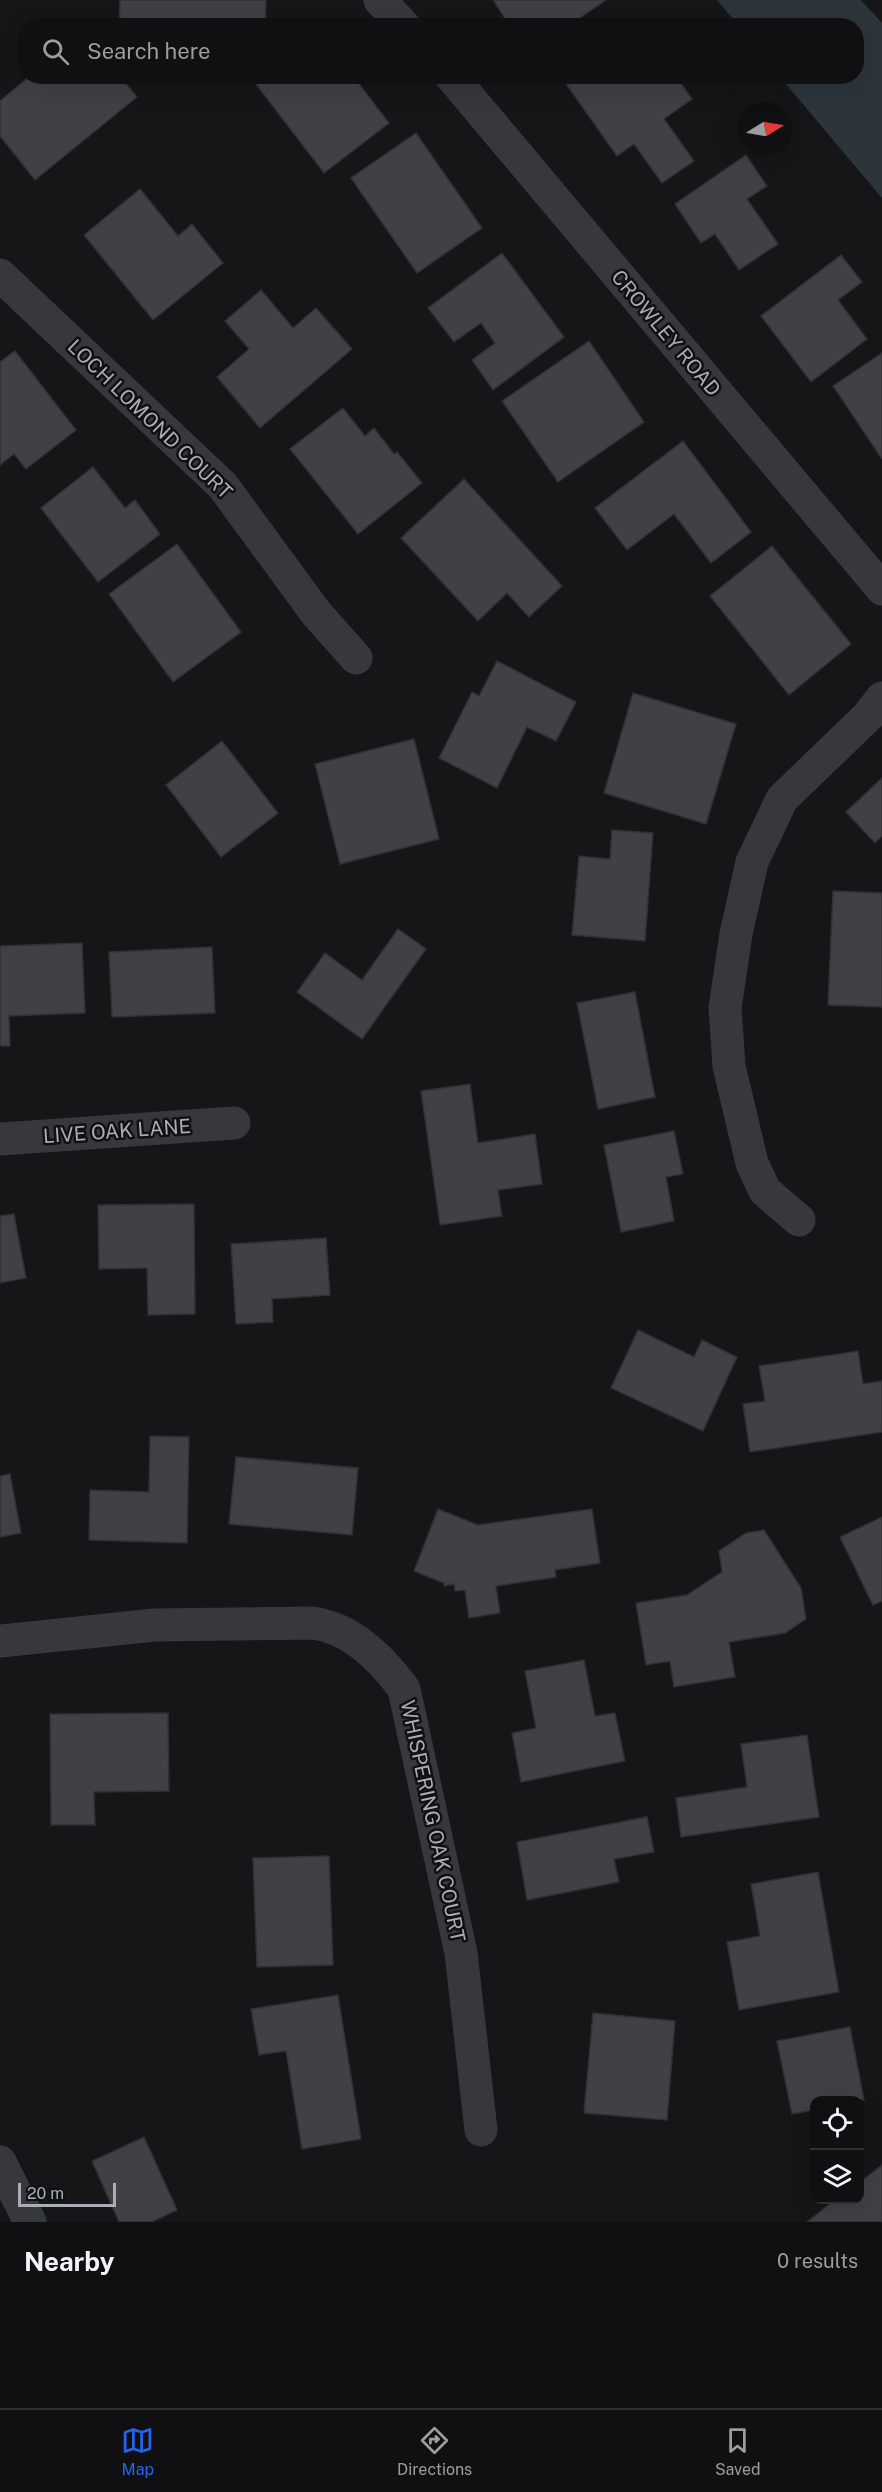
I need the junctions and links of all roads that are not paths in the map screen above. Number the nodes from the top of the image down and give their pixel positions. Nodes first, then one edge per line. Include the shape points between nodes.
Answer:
1 (380, 0) edge
2 (397, 18) edge
3 (457, 84) edge
4 (0, 275) edge
5 (882, 589) edge
6 (356, 658) dead end
7 (882, 698) edge
8 (234, 1123) dead end
9 (0, 1139) edge
10 (799, 1220) dead end
11 (0, 1641) edge
12 (481, 2130) dead end
13 (0, 2162) edge
14 (30, 2222) edge

1 - 2 street
3 - 5 street, CROWLEY ROAD
4 - 6 street, LOCH LOMOND COURT via 223,486 316,613
7 - 10 street via 782,799 752,862 736,934 725,1008 729,1066 752,1162 765,1191
8 - 9 street, LIVE OAK LANE
11 - 12 street, WHISPERING OAK COURT via 155,1625 313,1623 328,1625 358,1641 385,1663 404,1689 461,1953
13 - 14 street

